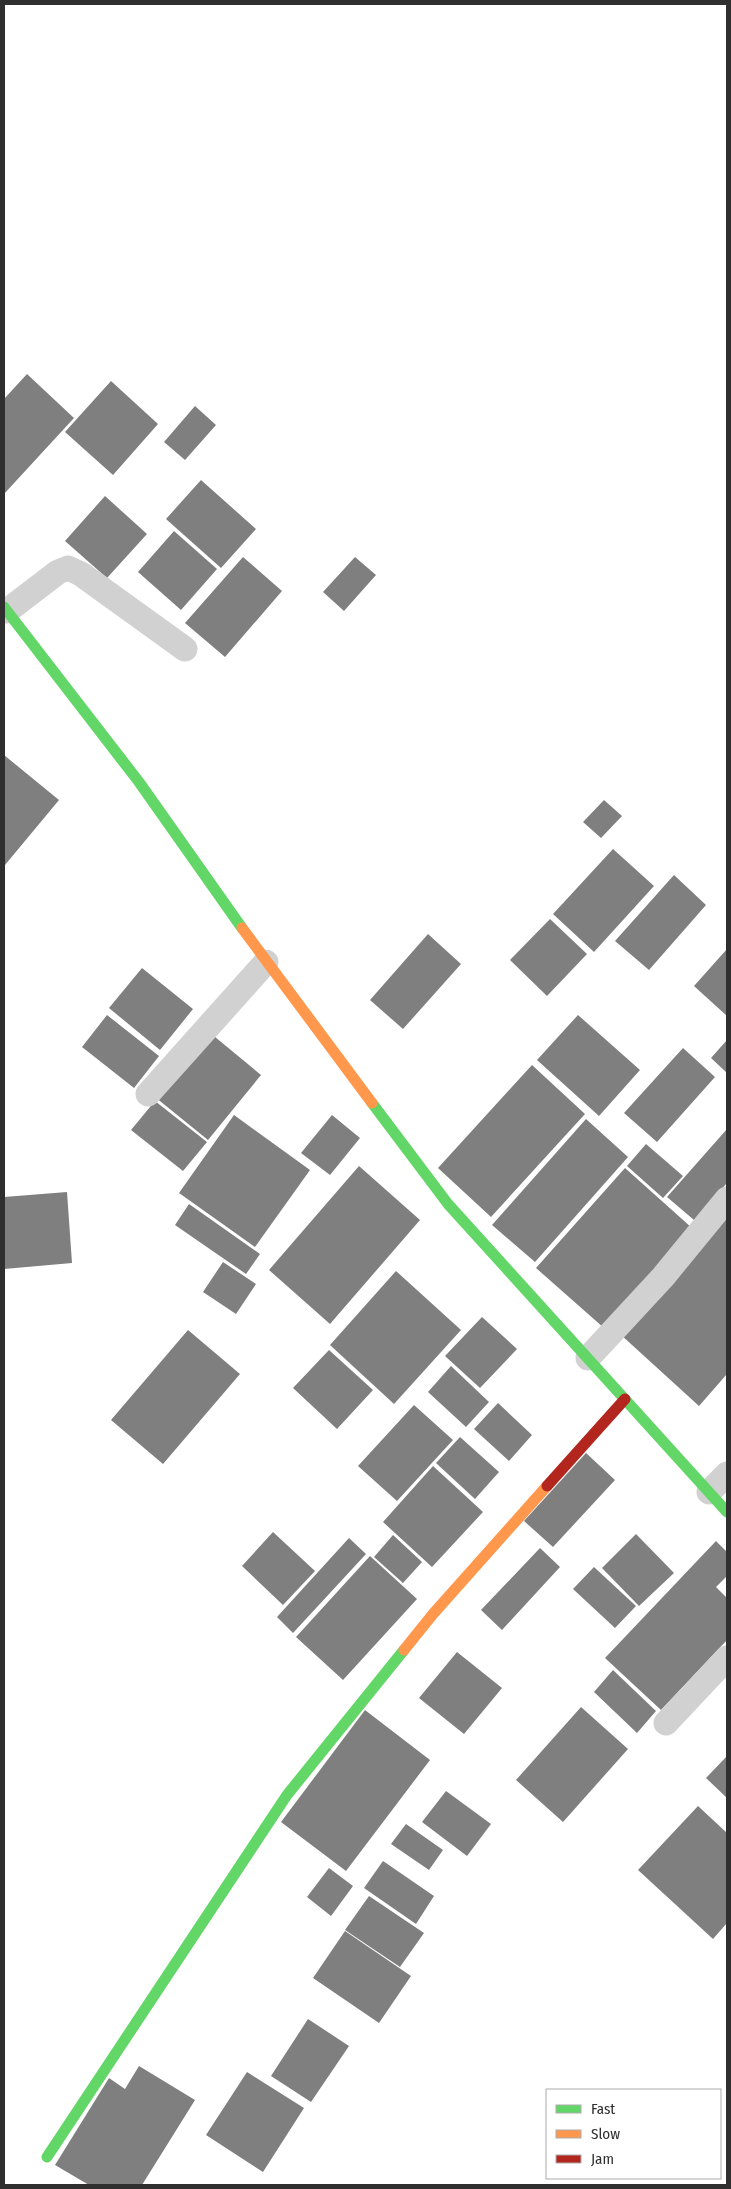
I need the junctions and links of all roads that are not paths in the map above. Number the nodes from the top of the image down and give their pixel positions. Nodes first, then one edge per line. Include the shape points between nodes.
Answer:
1 (5, 609) edge
2 (185, 649) dead end
3 (266, 962) junction
4 (148, 1094) dead end
5 (727, 1199) edge
6 (588, 1358) junction
7 (625, 1399) junction
8 (727, 1474) edge
9 (709, 1492) junction
10 (727, 1512) edge
11 (727, 1658) edge
12 (666, 1723) dead end
13 (48, 2157) dead end

1 - 2 lane via 68,568
1 - 3 street via 139,782
3 - 4 lane
3 - 6 street via 448,1204
5 - 6 lane via 663,1277
6 - 7 street
7 - 9 street
7 - 13 street via 432,1614 288,1795
8 - 9 lane
9 - 10 street
11 - 12 lane

